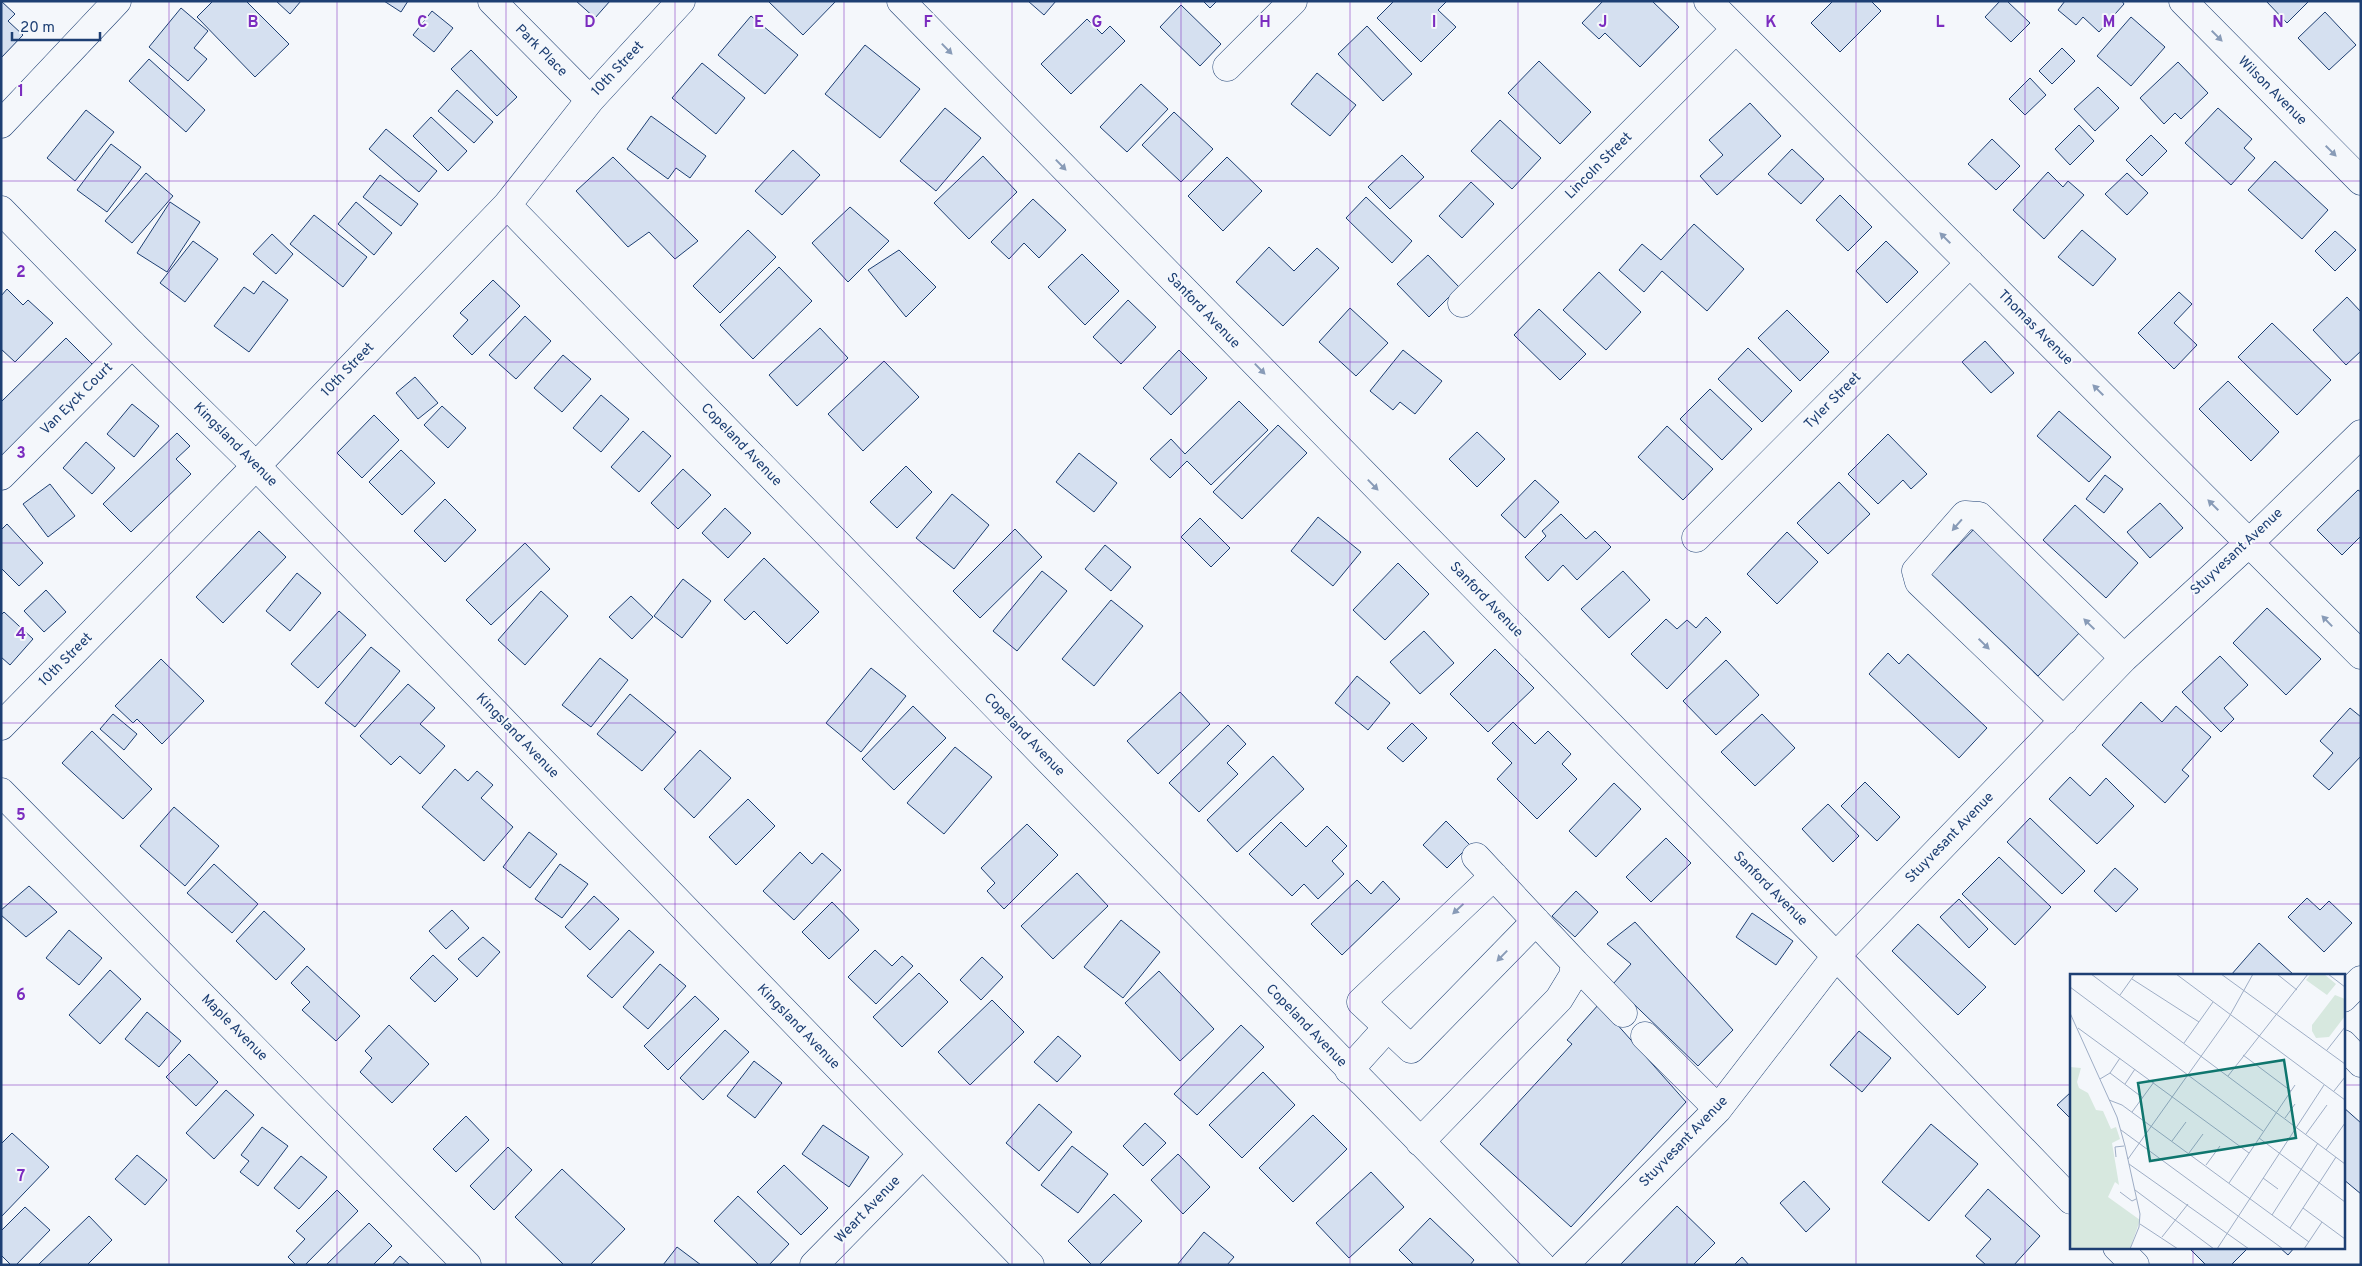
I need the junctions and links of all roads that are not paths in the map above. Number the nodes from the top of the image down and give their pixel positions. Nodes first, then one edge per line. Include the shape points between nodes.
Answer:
1 (117, 1) edge
2 (492, 1) edge
3 (681, 1) edge
4 (901, 1) edge
5 (1293, 1) edge
6 (1708, 1) edge
7 (2183, 1) edge
8 (1736, 29) junction
9 (1227, 67) dead end
10 (590, 100) junction
11 (1, 124) edge
12 (2361, 181) edge
13 (507, 205) junction
14 (1, 210) edge
15 (1970, 263) junction
16 (1462, 303) dead end
17 (132, 344) junction
18 (2361, 434) edge
19 (256, 466) junction
20 (1, 476) edge
21 (1696, 538) dead end
22 (2250, 542) junction
23 (2361, 655) edge
24 (2124, 658) junction
25 (2064, 721) junction
26 (1, 726) edge
27 (1, 792) edge
28 (1536, 921) junction
29 (1836, 956) junction
30 (1575, 964) junction
31 (2361, 980) edge
32 (2344, 997) edge
33 (1623, 1013) dead end
34 (1387, 1028) junction
35 (1645, 1036) dead end
36 (2344, 1045) edge
37 (2361, 1063) edge
38 (1349, 1070) junction
39 (1718, 1109) junction
40 (1420, 1142) junction
41 (922, 1155) junction
42 (2070, 1199) edge
43 (2118, 1248) edge
44 (467, 1265) edge
45 (814, 1265) edge
46 (1030, 1265) edge
47 (1541, 1265) edge
48 (1564, 1265) edge
49 (2135, 1265) edge

1 - 11 street
2 - 10 street, Park Place
3 - 10 street, 10th Street
4 -> 29 street, Sanford Avenue
5 - 9 street
6 - 8 street, Thomas Avenue
7 -> 12 street, Wilson Avenue
15 -> 8 street, Thomas Avenue
8 - 16 street, Lincoln Street
10 - 13 street, 10th Street
13 - 19 street, 10th Street
13 - 38 street, Copeland Avenue
14 - 17 street, Kingsland Avenue
15 - 21 street, Tyler Street
22 -> 15 street, Thomas Avenue
17 - 19 street, Kingsland Avenue
17 - 20 street, Van Eyck Court
18 - 22 street, Stuyvesant Avenue
19 - 26 street, 10th Street
19 - 41 street, Kingsland Avenue
23 -> 22 street, Thomas Avenue
22 - 24 street, Stuyvesant Avenue
24 - 25 street, Stuyvesant Avenue
24 -> 25 street via 1979,516 1965,515 1916,571 1920,582
25 - 29 street, Stuyvesant Avenue
27 - 44 street, Maple Avenue
28 - 30 street
28 -> 34 street via 1411,1049
28 -> 34 street via 1485,867 1361,1002
29 - 39 street, Stuyvesant Avenue
29 - 42 street, Sanford Avenue
30 - 33 street
30 - 40 street via 1573,976 1559,999
31 - 32 street
34 - 38 street
35 - 39 street
36 - 37 street
38 - 40 street, Copeland Avenue
39 - 48 street, Stuyvesant Avenue
40 - 47 street, Copeland Avenue
41 - 45 street, Weart Avenue
41 - 46 street, Kingsland Avenue
43 - 49 street

